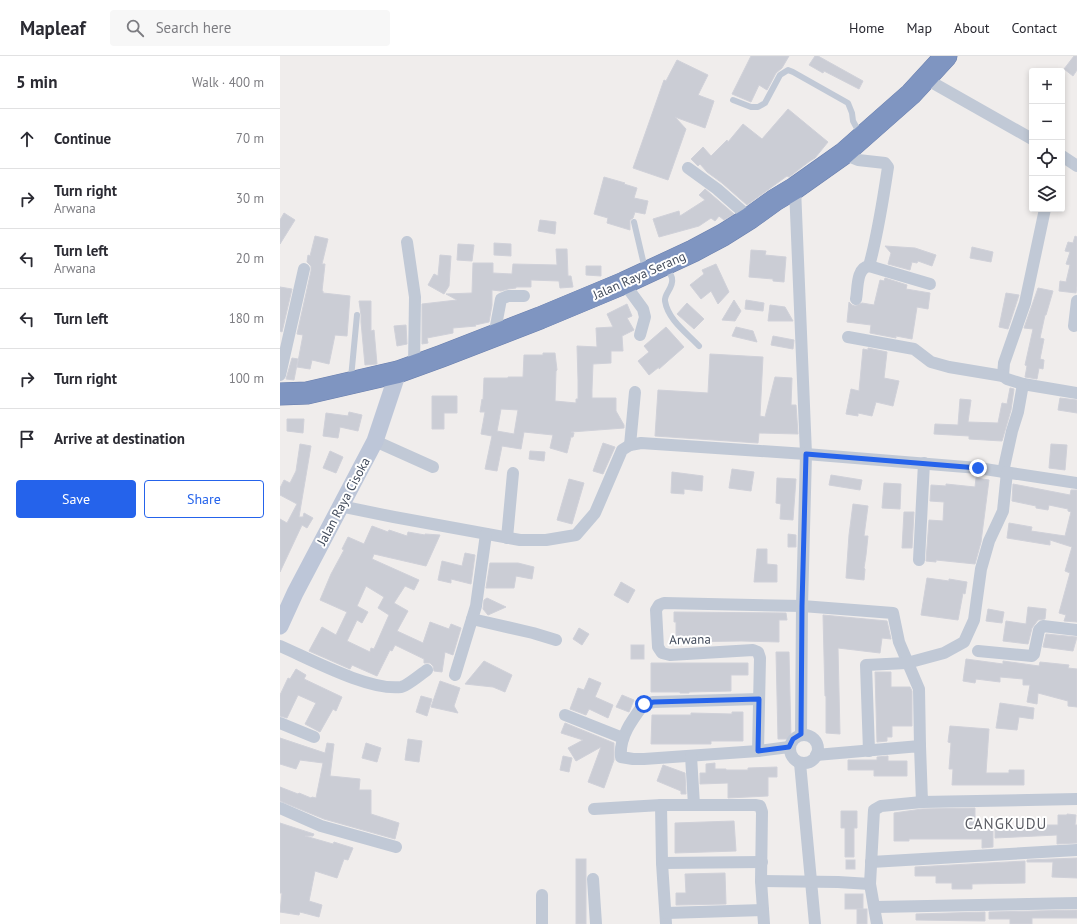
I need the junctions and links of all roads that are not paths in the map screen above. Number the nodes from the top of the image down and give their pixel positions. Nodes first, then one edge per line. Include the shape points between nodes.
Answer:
1 (946, 56) edge
2 (926, 79) junction
3 (733, 100) dead end
4 (862, 137) junction
5 (1029, 137) edge
6 (843, 154) junction
7 (1065, 158) edge
8 (1077, 166) edge
9 (688, 168) dead end
10 (795, 188) junction
11 (1044, 212) edge
12 (750, 218) junction
13 (634, 222) dead end
14 (407, 242) dead end
15 (868, 266) junction
16 (655, 268) junction
17 (304, 269) dead end
18 (624, 283) junction
19 (930, 284) dead end
20 (524, 296) dead end
21 (856, 299) dead end
22 (1077, 301) edge
23 (357, 315) dead end
24 (1074, 326) dead end
25 (640, 335) dead end
26 (494, 336) junction
27 (848, 337) dead end
28 (699, 346) dead end
29 (406, 369) junction
30 (280, 375) edge
31 (1003, 376) junction
32 (350, 384) junction
33 (1023, 384) junction
34 (635, 392) dead end
35 (1077, 393) edge
36 (280, 394) edge
37 (375, 441) junction
38 (630, 445) junction
39 (806, 454) junction
40 (924, 463) junction
41 (433, 467) dead end
42 (1005, 472) junction
43 (513, 473) dead end
44 (1077, 483) edge
45 (340, 506) junction
46 (486, 534) junction
47 (507, 538) junction
48 (919, 560) dead end
49 (802, 606) junction
50 (472, 619) junction
51 (280, 626) edge
52 (1077, 630) edge
53 (556, 640) dead end
54 (280, 646) edge
55 (978, 651) dead end
56 (907, 663) junction
57 (427, 670) dead end
58 (455, 675) dead end
59 (759, 699) junction
60 (565, 716) dead end
61 (280, 723) edge
62 (801, 734) junction
63 (314, 737) dead end
64 (623, 738) junction
65 (920, 746) junction
66 (789, 747) junction
67 (758, 751) junction
68 (869, 751) junction
69 (816, 755) junction
70 (691, 756) junction
71 (800, 763) junction
72 (1077, 799) edge
73 (922, 802) junction
74 (661, 805) junction
75 (694, 805) junction
76 (280, 808) edge
77 (594, 809) dead end
78 (396, 847) dead end
79 (1077, 850) edge
80 (762, 862) junction
81 (871, 862) junction
82 (662, 863) junction
83 (593, 879) dead end
84 (761, 881) junction
85 (812, 882) junction
86 (870, 884) junction
87 (542, 895) dead end
88 (1077, 903) edge
89 (875, 907) junction
90 (763, 910) junction
91 (666, 918) edge
92 (542, 924) edge
93 (596, 924) edge
94 (764, 924) edge
95 (815, 924) edge
96 (877, 924) edge

1 - 2 highway, Jalan Raya Serang
2 - 4 highway, Jalan Raya Serang
2 - 5 street
3 - 4 lane via 751,108 758,107 765,103 780,75 788,70 848,103 853,122
4 - 6 highway, Jalan Raya Serang
6 - 10 highway, Jalan Raya Serang
6 - 15 street via 858,160 885,163 888,167 880,218
7 - 8 street
9 - 12 street
10 - 12 highway, Jalan Raya Serang
10 - 39 street
11 - 31 street via 1025,303 1004,363
12 - 16 highway, Jalan Raya Serang via 723,235
13 - 16 lane
14 - 29 street via 415,297
15 - 19 street
15 - 21 street via 863,268 860,274
16 - 18 highway, Jalan Raya Serang
16 - 28 lane via 672,278 672,286 665,301 671,317
17 - 30 street
18 - 25 street via 643,309 645,317
18 - 26 highway, Jalan Raya Serang
20 - 26 street via 508,296 501,299
22 - 24 street
23 - 32 lane
26 - 29 highway, Jalan Raya Serang
27 - 31 street via 914,349 931,362
29 - 32 highway, Jalan Raya Serang
29 - 37 street, Jalan Raya Cisoka
31 - 33 street
32 - 36 highway, Jalan Raya Serang via 307,393
33 - 35 street
33 - 42 street
34 - 38 street
37 - 41 street
37 - 45 street, Jalan Raya Cisoka
38 - 39 street via 641,443
38 - 47 street via 622,450 595,513 576,535 546,540
39 - 40 street
39 - 49 street
40 - 42 street
40 - 48 street
42 - 44 street
42 - 56 street via 1003,511 989,541 981,569 974,620 964,642 944,653
43 - 47 street
45 - 46 street
45 - 51 street, Jalan Raya Cisoka
46 - 47 street
46 - 50 street
49 - 56 street via 893,613 899,642
49 - 59 street, Arwana via 664,603 659,604 656,610 658,648 662,653 670,655 753,650 758,652
49 - 62 street
50 - 53 street
50 - 58 street
52 - 55 street via 1042,626 1032,656
54 - 57 street via 349,676 377,685 402,687
56 - 65 street via 919,689
56 - 68 street via 866,665
59 - 64 street via 644,704
59 - 67 street, Arwana
60 - 64 street
61 - 63 street
62 - 66 street via 793,739
62 - 69 street via 815,740 818,748
64 - 70 street via 621,757 633,759
65 - 68 street
65 - 73 street
66 - 67 street
66 - 71 street via 792,757
67 - 70 street
68 - 69 street
69 - 71 street via 807,763
70 - 75 street
71 - 85 street
72 - 73 street
73 - 81 street via 881,806 874,810
74 - 75 street
74 - 77 street
74 - 82 street
75 - 80 street via 760,806
76 - 78 street via 321,826
79 - 81 street
80 - 82 street
80 - 84 street
81 - 86 street
82 - 91 street
83 - 93 street
84 - 85 street
84 - 90 street
85 - 86 street
85 - 95 street
86 - 89 street
87 - 92 street
88 - 89 street
89 - 96 street
90 - 91 street
90 - 94 street

